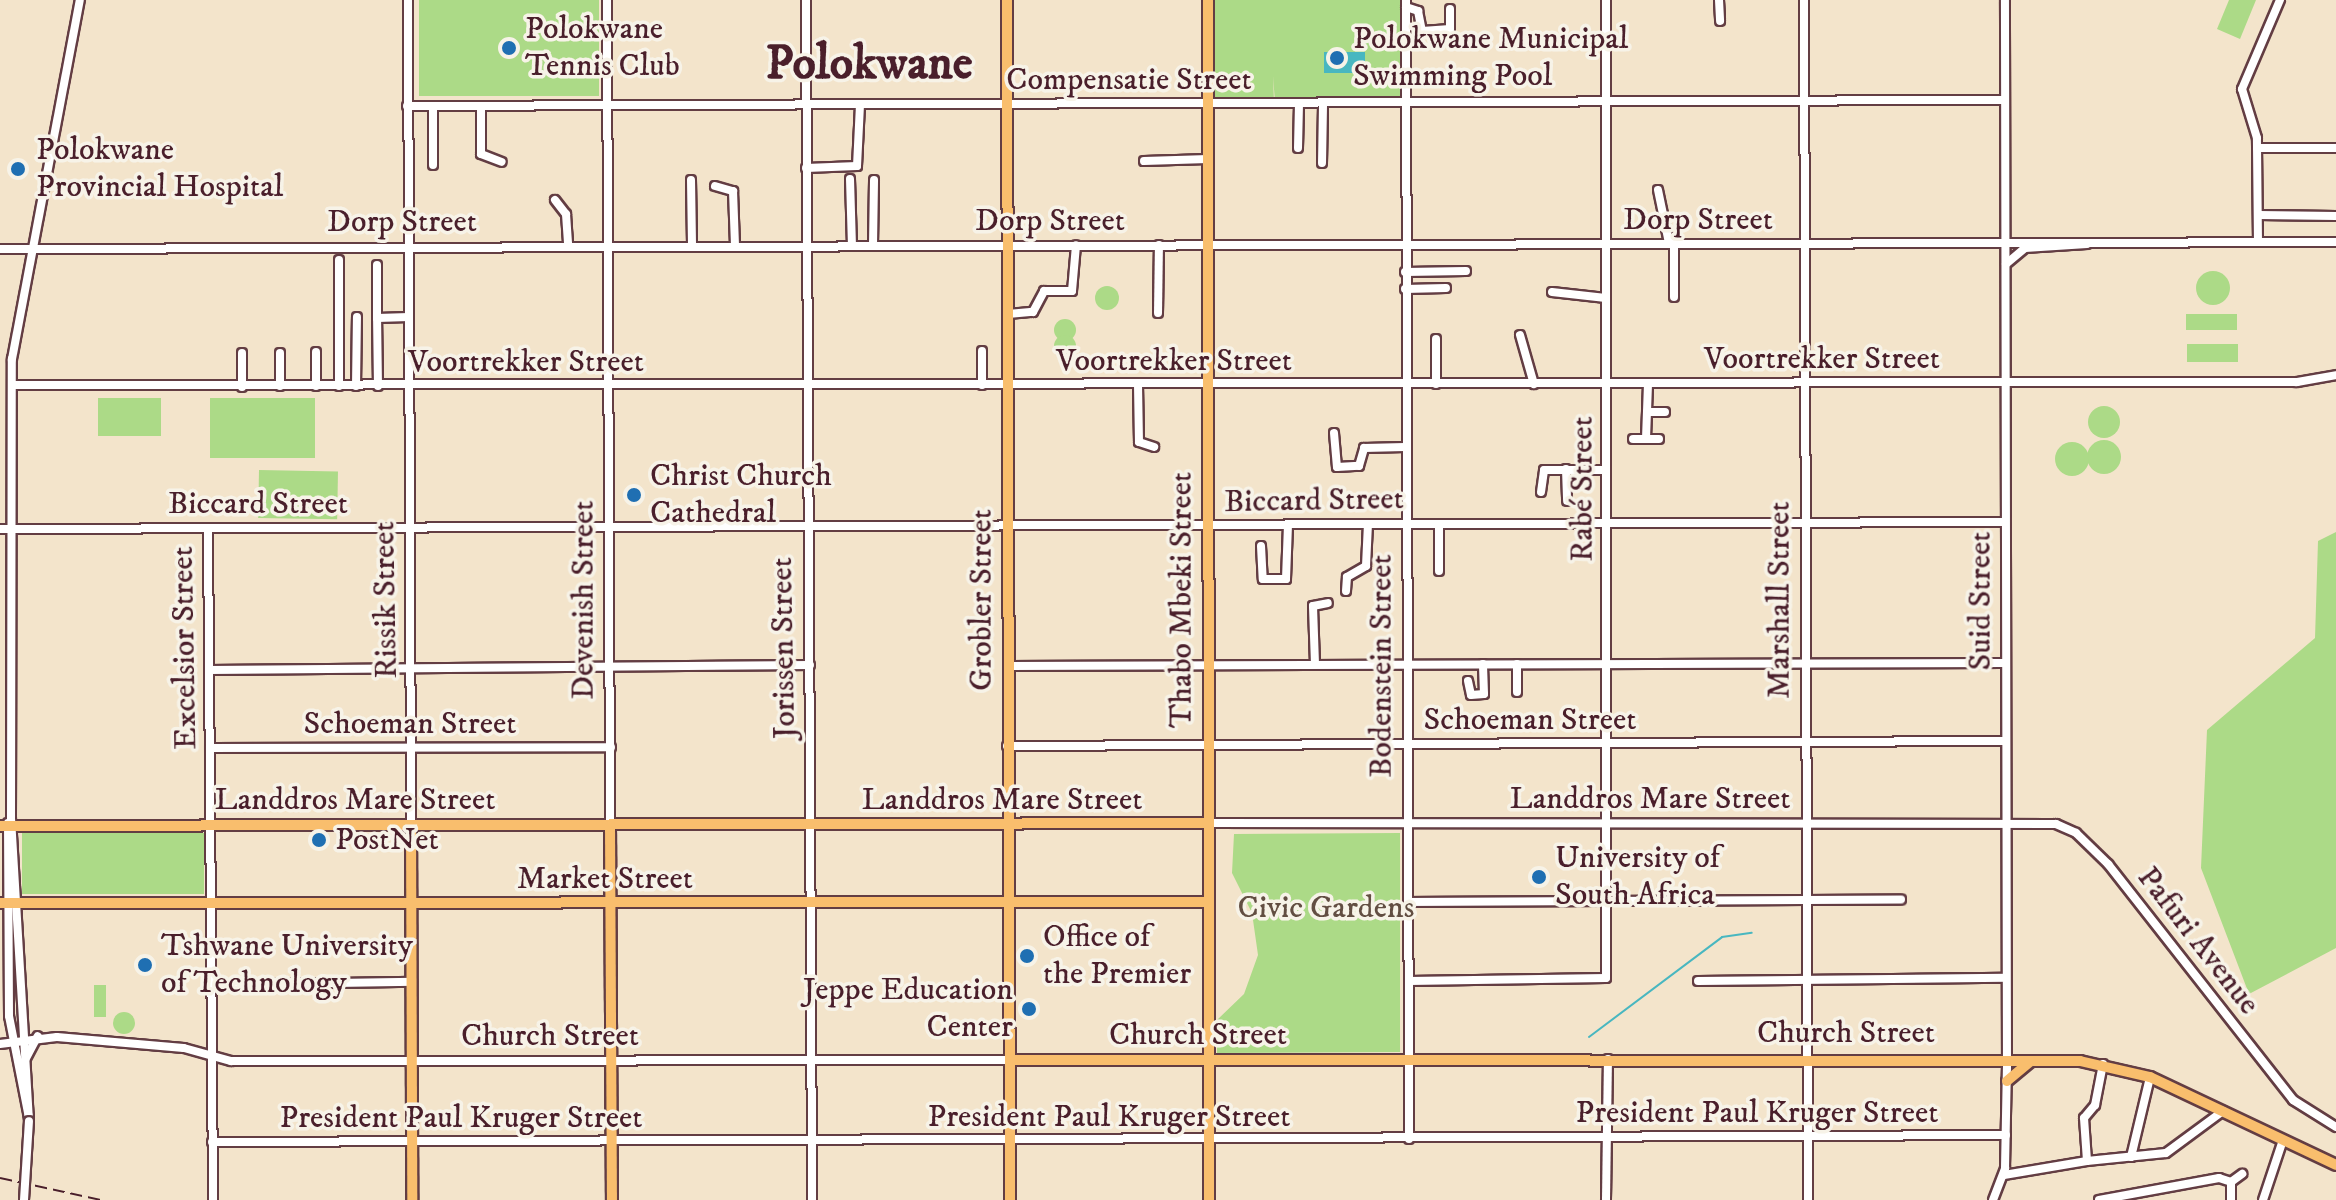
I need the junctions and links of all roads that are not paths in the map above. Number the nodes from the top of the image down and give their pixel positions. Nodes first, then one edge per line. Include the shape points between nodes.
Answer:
1 (80, 0) edge
2 (408, 0) edge
3 (607, 0) edge
4 (806, 0) edge
5 (1007, 0) edge
6 (1208, 0) edge
7 (1606, 0) edge
8 (1719, 0) edge
9 (1804, 0) edge
10 (2005, 0) edge
11 (2280, 0) edge
12 (1406, 3) edge
13 (1450, 9) dead end
14 (1720, 21) dead end
15 (2005, 100) junction
16 (1606, 102) junction
17 (1208, 103) junction
18 (1299, 103) junction
19 (1323, 103) junction
20 (1404, 103) junction
21 (1805, 103) junction
22 (860, 104) junction
23 (806, 105) junction
24 (1006, 105) junction
25 (407, 106) junction
26 (433, 106) junction
27 (481, 106) junction
28 (608, 106) junction
29 (1298, 148) dead end
30 (2257, 148) junction
31 (2336, 148) edge
32 (1208, 159) junction
33 (1144, 161) dead end
34 (502, 162) dead end
35 (1322, 163) dead end
36 (433, 165) dead end
37 (806, 168) junction
38 (850, 179) dead end
39 (691, 180) dead end
40 (874, 180) dead end
41 (715, 186) dead end
42 (1658, 190) dead end
43 (555, 200) dead end
44 (2259, 215) junction
45 (2336, 216) edge
46 (852, 232) junction
47 (873, 232) junction
48 (2006, 240) junction
49 (2100, 241) junction
50 (2258, 242) junction
51 (2336, 242) edge
52 (1671, 243) junction
53 (1606, 244) junction
54 (1805, 244) junction
55 (409, 245) junction
56 (609, 245) junction
57 (692, 245) junction
58 (806, 245) junction
59 (852, 245) junction
60 (873, 245) junction
61 (1007, 245) junction
62 (1076, 245) junction
63 (1159, 245) junction
64 (1208, 245) junction
65 (568, 246) junction
66 (735, 246) junction
67 (1405, 246) junction
68 (30, 248) junction
69 (0, 249) edge
70 (339, 260) dead end
71 (2006, 264) junction
72 (377, 265) dead end
73 (1466, 271) dead end
74 (1405, 272) junction
75 (1446, 288) dead end
76 (1405, 289) junction
77 (1552, 292) dead end
78 (1674, 297) dead end
79 (1606, 298) junction
80 (1158, 313) dead end
81 (1008, 314) junction
82 (357, 317) dead end
83 (409, 317) junction
84 (377, 318) junction
85 (1520, 335) dead end
86 (1436, 339) dead end
87 (982, 351) dead end
88 (316, 352) dead end
89 (242, 353) dead end
90 (280, 353) dead end
91 (2336, 375) edge
92 (1803, 382) junction
93 (2004, 382) junction
94 (1008, 384) junction
95 (1406, 384) junction
96 (1436, 384) junction
97 (1534, 384) junction
98 (1607, 384) junction
99 (1648, 384) junction
100 (12, 385) junction
101 (808, 385) junction
102 (982, 385) junction
103 (1138, 385) junction
104 (280, 386) junction
105 (316, 386) junction
106 (339, 386) junction
107 (356, 386) junction
108 (378, 386) junction
109 (1207, 386) junction
110 (242, 387) junction
111 (411, 387) junction
112 (611, 387) junction
113 (1647, 412) junction
114 (1665, 412) dead end
115 (1334, 433) dead end
116 (1633, 439) dead end
117 (1646, 439) junction
118 (1659, 439) dead end
119 (1154, 447) dead end
120 (1405, 447) junction
121 (1566, 469) junction
122 (1605, 470) junction
123 (1541, 492) dead end
124 (1567, 501) dead end
125 (2004, 522) junction
126 (1405, 523) junction
127 (1806, 523) junction
128 (1008, 524) junction
129 (1368, 524) junction
130 (806, 525) junction
131 (1288, 525) junction
132 (1439, 525) junction
133 (1607, 525) junction
134 (610, 527) junction
135 (1206, 527) junction
136 (208, 528) junction
137 (411, 528) junction
138 (0, 529) edge
139 (10, 529) junction
140 (1261, 546) dead end
141 (1439, 571) dead end
142 (1346, 591) dead end
143 (1328, 603) dead end
144 (2006, 663) junction
145 (1315, 664) junction
146 (1406, 664) junction
147 (1483, 664) junction
148 (1517, 664) junction
149 (810, 665) junction
150 (1608, 665) junction
151 (1803, 665) junction
152 (414, 666) junction
153 (1009, 666) junction
154 (1208, 666) junction
155 (611, 668) junction
156 (209, 670) junction
157 (1468, 681) dead end
158 (1517, 692) dead end
159 (2005, 741) junction
160 (1208, 743) junction
161 (1405, 743) junction
162 (1805, 743) junction
163 (1608, 745) junction
164 (1007, 746) junction
165 (411, 747) junction
166 (611, 747) junction
167 (210, 748) junction
168 (2005, 820) junction
169 (1607, 822) junction
170 (1208, 823) junction
171 (1805, 823) junction
172 (8, 825) edge
173 (411, 825) junction
174 (1010, 825) junction
175 (213, 826) junction
176 (610, 826) junction
177 (810, 827) junction
178 (1408, 827) junction
179 (1806, 899) junction
180 (1901, 899) dead end
181 (1605, 901) junction
182 (2, 902) edge
183 (17, 902) junction
184 (1209, 902) junction
185 (1409, 902) junction
186 (1010, 904) junction
187 (210, 905) junction
188 (412, 905) junction
189 (610, 905) junction
190 (810, 906) junction
191 (2006, 978) junction
192 (1409, 981) junction
193 (1698, 981) dead end
194 (411, 982) junction
195 (1806, 982) junction
196 (211, 985) junction
197 (18, 1020) junction
198 (40, 1036) junction
199 (16, 1039) junction
200 (0, 1046) edge
201 (14, 1056) junction
202 (211, 1058) junction
203 (1608, 1059) junction
204 (1808, 1059) junction
205 (2007, 1059) junction
206 (2036, 1059) junction
207 (1011, 1060) junction
208 (810, 1061) junction
209 (1208, 1061) junction
210 (609, 1062) junction
211 (1408, 1062) junction
212 (24, 1063) junction
213 (412, 1063) junction
214 (2103, 1064) junction
215 (2150, 1077) junction
216 (2007, 1081) junction
217 (2223, 1111) junction
218 (29, 1120) junction
219 (2336, 1127) edge
220 (2006, 1135) junction
221 (1807, 1138) junction
222 (1409, 1139) junction
223 (1607, 1139) junction
224 (812, 1140) junction
225 (2283, 1140) junction
226 (612, 1141) junction
227 (1010, 1141) junction
228 (1209, 1141) junction
229 (212, 1142) junction
230 (413, 1142) junction
231 (2131, 1157) junction
232 (2087, 1161) junction
233 (2336, 1165) edge
234 (2242, 1174) dead end
235 (2004, 1175) junction
236 (2231, 1182) junction
237 (24, 1200) edge
238 (213, 1200) edge
239 (412, 1200) edge
240 (612, 1200) edge
241 (812, 1200) edge
242 (1010, 1200) edge
243 (1209, 1200) edge
244 (1606, 1200) edge
245 (1808, 1200) edge
246 (1993, 1200) edge
247 (2099, 1200) edge
248 (2231, 1200) edge
249 (2263, 1200) edge

1 - 68 street
2 - 25 street, Rissik Street
3 - 28 street, Devenish Street
4 - 23 street, Jorissen Street
5 - 24 main road, Grobler Street
6 - 17 main road, Thabo Mbeki Street
7 - 16 street, Rabé Street
8 - 14 street
9 - 21 street, Marshall Street
10 - 15 street, Suid Street
11 - 30 street via 2242,89
12 - 13 street via 1418,11 1422,31 1450,29
12 - 20 street, Bodenstein Street
15 - 21 street, Compensatie Street
15 - 48 street, Suid Street
16 - 20 street, Compensatie Street
16 - 21 street, Compensatie Street
16 - 53 street, Rabé Street
17 - 18 street, Compensatie Street
17 - 24 street, Compensatie Street
17 - 32 main road, Thabo Mbeki Street
18 - 19 street, Compensatie Street
18 - 29 street
19 - 20 street, Compensatie Street
19 - 35 street
20 - 67 street, Bodenstein Street
21 - 54 street, Marshall Street
22 - 23 street, Compensatie Street
22 - 24 street, Compensatie Street
22 - 37 street via 857,166
23 - 28 street, Compensatie Street
23 - 37 street, Jorissen Street
24 - 61 main road, Grobler Street
25 - 26 street, Compensatie Street
25 - 55 street, Rissik Street
26 - 27 street, Compensatie Street
26 - 36 street
27 - 28 street, Compensatie Street
27 - 34 street via 481,154
28 - 56 street, Devenish Street
30 - 31 street
30 - 44 street
32 - 33 street
32 - 64 main road, Thabo Mbeki Street
37 - 58 street, Jorissen Street
38 - 46 street
39 - 57 street
40 - 47 street
41 - 66 street via 734,194
42 - 52 street
43 - 65 street via 566,214
44 - 45 street
44 - 50 street
46 - 47 street
46 - 59 street
47 - 60 street
48 - 49 street, Dorp Street
48 - 54 street, Dorp Street
48 - 71 street, Suid Street
49 - 50 street, Dorp Street
49 - 71 street, Dorp Street via 2025,248
50 - 51 street, Dorp Street
52 - 53 street, Dorp Street
52 - 54 street, Dorp Street
52 - 78 street
53 - 67 street, Dorp Street
53 - 79 street, Rabé Street
54 - 92 street, Marshall Street
55 - 65 street, Dorp Street
55 - 68 street, Dorp Street
55 - 83 street, Rissik Street
56 - 57 street, Dorp Street
56 - 65 street, Dorp Street
56 - 112 street, Devenish Street
57 - 66 street, Dorp Street
58 - 59 street, Dorp Street
58 - 66 street, Dorp Street
58 - 101 street, Jorissen Street
59 - 60 street, Dorp Street
60 - 61 street, Dorp Street
61 - 62 street, Dorp Street
61 - 81 main road, Grobler Street
62 - 63 street, Dorp Street
62 - 81 street via 1072,291 1044,291 1033,312
63 - 64 street, Dorp Street
63 - 80 street
64 - 67 street, Dorp Street
64 - 109 main road, Thabo Mbeki Street
67 - 74 street, Bodenstein Street
68 - 69 street, Dorp Street
68 - 100 street
70 - 106 street
71 - 93 street, Suid Street
72 - 84 street
73 - 74 street
74 - 76 street, Bodenstein Street
75 - 76 street
76 - 95 street, Bodenstein Street
77 - 79 street
79 - 98 street, Rabé Street
81 - 94 main road, Grobler Street
82 - 107 street
83 - 84 street
83 - 111 street, Rissik Street
84 - 108 street
85 - 97 street
86 - 96 street
87 - 102 street
88 - 105 street
89 - 110 street
90 - 104 street
91 - 93 street, Voortrekker Street via 2297,382
92 - 93 street, Voortrekker Street
92 - 99 street, Voortrekker Street
92 - 127 street, Marshall Street
93 - 125 street, Suid Street
94 - 102 street, Voortrekker Street
94 - 103 street, Voortrekker Street
94 - 128 main road, Grobler Street
95 - 96 street, Voortrekker Street
95 - 109 street, Voortrekker Street
95 - 120 street, Bodenstein Street
96 - 97 street, Voortrekker Street
97 - 98 street, Voortrekker Street
98 - 99 street, Voortrekker Street
98 - 122 street, Rabé Street
99 - 113 street
100 - 110 street, Voortrekker Street
100 - 139 street
101 - 102 street, Voortrekker Street
101 - 112 street, Voortrekker Street
101 - 130 street, Jorissen Street
103 - 109 street, Voortrekker Street
103 - 119 street via 1139,442
104 - 105 street, Voortrekker Street
104 - 110 street, Voortrekker Street
105 - 106 street, Voortrekker Street
106 - 107 street, Voortrekker Street
107 - 108 street, Voortrekker Street
108 - 111 street, Voortrekker Street
109 - 135 main road, Thabo Mbeki Street
111 - 112 street, Voortrekker Street
111 - 137 street, Rissik Street
112 - 134 street, Devenish Street
113 - 114 street
113 - 117 street
115 - 120 street via 1337,467 1357,467 1364,448
116 - 117 street
117 - 118 street
120 - 126 street, Bodenstein Street
121 - 122 street
121 - 123 street via 1544,470
121 - 124 street
122 - 133 street, Rabé Street
125 - 127 street, Biccard Street
125 - 144 street, Suid Street
126 - 129 street, Biccard Street
126 - 132 street, Biccard Street
126 - 146 street, Bodenstein Street
127 - 133 street, Biccard Street
127 - 151 street, Marshall Street
128 - 130 street, Biccard Street
128 - 135 street, Biccard Street
128 - 153 main road, Grobler Street
129 - 131 street, Biccard Street
129 - 142 street via 1366,566 1347,577
130 - 134 street, Biccard Street
130 - 149 street, Jorissen Street
131 - 135 street, Biccard Street
131 - 140 street via 1286,579 1263,579
132 - 133 street, Biccard Street
132 - 141 street
133 - 150 street, Rabé Street
134 - 137 street, Biccard Street
134 - 155 street, Devenish Street
135 - 154 main road, Thabo Mbeki Street
136 - 137 street, Biccard Street
136 - 139 street, Biccard Street
136 - 156 street, Excelsior Street
137 - 152 street, Rissik Street
138 - 139 street, Biccard Street
139 - 172 street
143 - 145 street via 1313,606
144 - 151 street
144 - 159 street, Suid Street
145 - 146 street
145 - 154 street
146 - 147 street
146 - 161 street, Bodenstein Street
147 - 148 street
147 - 157 street via 1484,694 1471,695
148 - 150 street
148 - 158 street
149 - 155 street
149 - 177 street, Jorissen Street
150 - 151 street
150 - 163 street, Rabé Street
151 - 162 street, Marshall Street
152 - 155 street
152 - 156 street
152 - 165 street, Rissik Street
153 - 154 street
153 - 164 main road, Grobler Street
154 - 160 main road, Thabo Mbeki Street
155 - 166 street, Devenish Street
156 - 167 street, Excelsior Street
159 - 162 street, Schoeman Street
159 - 168 street, Suid Street
160 - 161 street, Schoeman Street
160 - 164 street, Schoeman Street
160 - 170 main road, Thabo Mbeki Street
161 - 163 street, Schoeman Street
161 - 178 street, Bodenstein Street
162 - 163 street, Schoeman Street
162 - 171 street, Marshall Street
163 - 169 street, Rabé Street
164 - 174 main road, Grobler Street
165 - 166 street, Schoeman Street
165 - 167 street, Schoeman Street
165 - 173 street, Rissik Street
166 - 176 street, Devenish Street
167 - 175 street, Excelsior Street
168 - 171 street, Landdros Mare Street
168 - 191 street, Suid Street
168 - 219 street, Pafuri Avenue via 2056,824 2091,846 2293,1100
169 - 171 street, Landdros Mare Street
169 - 178 street, Landdros Mare Street
169 - 181 street, Rabé Street
170 - 174 main road, Landdros Mare Street
170 - 178 street, Landdros Mare Street
170 - 184 main road, Thabo Mbeki Street
171 - 179 street, Marshall Street
172 - 175 main road, Landdros Mare Street
172 - 182 street
172 - 183 street
173 - 175 main road, Landdros Mare Street
173 - 176 main road, Landdros Mare Street
173 - 188 main road, Rissik Street
174 - 177 main road, Landdros Mare Street
174 - 186 main road, Grobler Street
175 - 187 street, Excelsior Street
176 - 177 main road, Landdros Mare Street
176 - 189 main road, Devenish Street
177 - 190 street, Jorissen Street
178 - 185 street, Bodenstein Street
179 - 180 street
179 - 181 street
179 - 195 street, Marshall Street
181 - 185 street
181 - 192 street, Rabé Street via 1606,978
182 - 183 main road, Market Street
182 - 199 street
183 - 187 main road, Market Street
183 - 197 street
184 - 186 main road, Market Street
184 - 209 main road, Thabo Mbeki Street
185 - 192 street, Bodenstein Street
186 - 190 main road, Market Street
186 - 207 main road, Grobler Street
187 - 188 main road, Market Street
187 - 196 street, Excelsior Street
188 - 189 main road, Market Street
188 - 194 main road, Rissik Street
189 - 190 main road, Market Street
189 - 210 main road, Devenish Street
190 - 208 street, Jorissen Street
191 - 195 street
191 - 205 street, Suid Street
192 - 211 street, Bodenstein Street
193 - 195 street
194 - 196 street
194 - 213 main road, Rissik Street
195 - 204 street, Marshall Street
196 - 202 street, Excelsior Street
197 - 198 street
197 - 199 street
198 - 199 street, Church Street
198 - 202 street, Church Street via 184,1048
198 - 212 street
199 - 200 street, Church Street
199 - 201 street
199 - 212 street
200 - 201 street, Church Street
201 - 218 street
202 - 213 street, Church Street
202 - 229 street, Excelsior Street
203 - 204 main road, Church Street
203 - 211 main road, Church Street
203 - 223 street
204 - 205 main road, Church Street
204 - 221 street, Marshall Street
205 - 206 main road, Church Street
205 - 216 street, Suid Street
206 - 214 main road, Church Street
206 - 216 main road
207 - 208 street, Church Street
207 - 209 main road, Church Street
207 - 227 main road, Grobler Street
208 - 210 street, Church Street
208 - 224 street, Jorissen Street
209 - 211 main road, Church Street
209 - 228 main road, Thabo Mbeki Street
210 - 213 street, Church Street
210 - 226 main road, Devenish Street
211 - 222 street, Bodenstein Street
212 - 218 street
213 - 230 main road, Rissik Street
214 - 215 main road, Church Street
214 - 232 street via 2095,1105 2084,1118
215 - 217 main road, Church Street
215 - 231 street
216 - 220 street, Suid Street
217 - 225 main road, Church Street
217 - 231 street via 2166,1153
218 - 237 street, bridge
220 - 221 street, President Paul Kruger Street
220 - 235 street, Suid Street
221 - 223 street, President Paul Kruger Street
221 - 245 street, Marshall Street
222 - 223 street, President Paul Kruger Street
222 - 228 street, President Paul Kruger Street
223 - 244 street
224 - 226 street, President Paul Kruger Street
224 - 227 street, President Paul Kruger Street
224 - 241 street, Jorissen Street
225 - 233 main road, Church Street
225 - 249 street
226 - 230 street, President Paul Kruger Street
226 - 240 main road, Devenish Street
227 - 228 street, President Paul Kruger Street
227 - 242 main road, Grobler Street
228 - 243 main road, Thabo Mbeki Street
229 - 230 street, President Paul Kruger Street
229 - 238 street, Excelsior Street
230 - 239 main road, Rissik Street
231 - 232 street
232 - 235 street
234 - 236 street
235 - 246 street, Suid Street
236 - 247 street via 2219,1178
236 - 248 street

